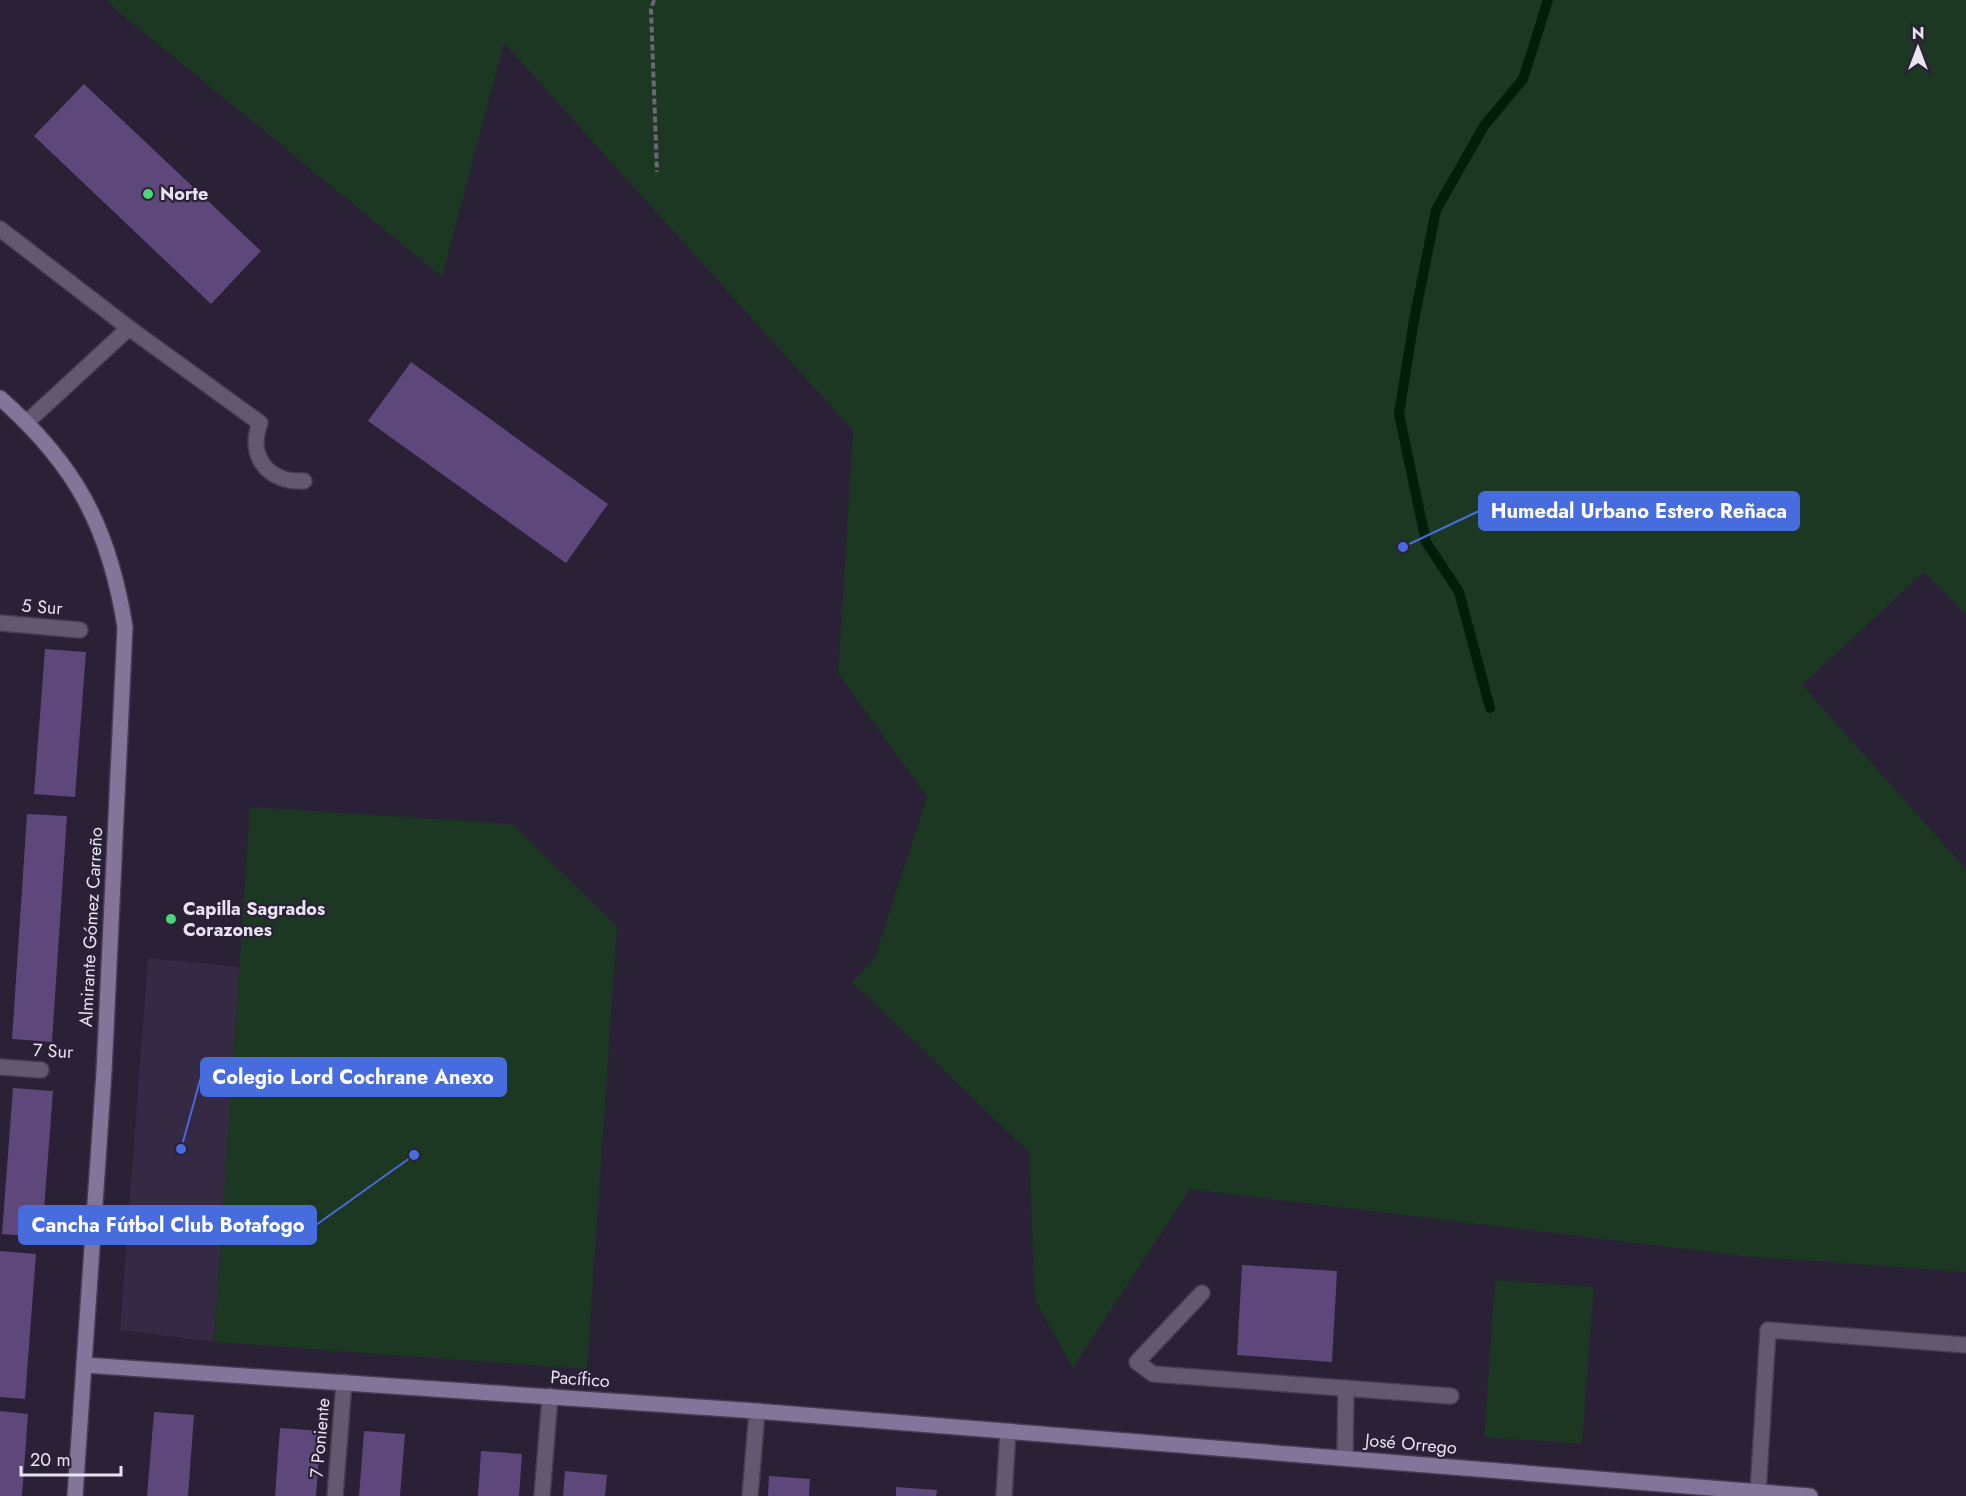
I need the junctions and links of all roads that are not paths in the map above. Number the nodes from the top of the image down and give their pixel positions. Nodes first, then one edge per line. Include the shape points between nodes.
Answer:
1 (0, 229) edge
2 (129, 328) junction
3 (0, 398) edge
4 (27, 422) junction
5 (304, 482) dead end
6 (0, 624) edge
7 (80, 630) dead end
8 (0, 1067) edge
9 (41, 1070) dead end
10 (1202, 1293) dead end
11 (1966, 1345) edge
12 (84, 1365) junction
13 (344, 1382) junction
14 (1346, 1388) junction
15 (550, 1396) junction
16 (1451, 1396) dead end
17 (757, 1411) junction
18 (1008, 1431) junction
19 (1345, 1458) junction
20 (1758, 1492) junction
21 (75, 1496) edge
22 (335, 1496) edge
23 (542, 1496) edge
24 (750, 1496) edge
25 (1004, 1496) edge
26 (1810, 1496) edge

1 - 2 street
2 - 4 street
2 - 5 street via 260,423 256,446 264,467 283,480
3 - 4 street, Almirante Gómez Carreño
4 - 12 street, Almirante Gómez Carreño via 68,472 92,513 108,549 124,627 104,1072
6 - 7 street, 5 Sur
8 - 9 street, 7 Sur
10 - 14 street via 1137,1362 1153,1374
11 - 20 street via 1768,1330
12 - 13 street, Pacífico
12 - 21 street, Almirante Gómez Carreño
13 - 15 street, Pacífico
13 - 22 street, 7 Poniente
14 - 16 street
14 - 19 street
15 - 17 street, Pacífico
15 - 23 street
17 - 18 street, Pacífico
17 - 24 street
18 - 19 street, José Orrego
18 - 25 street
19 - 20 street, José Orrego
20 - 26 street, José Orrego

